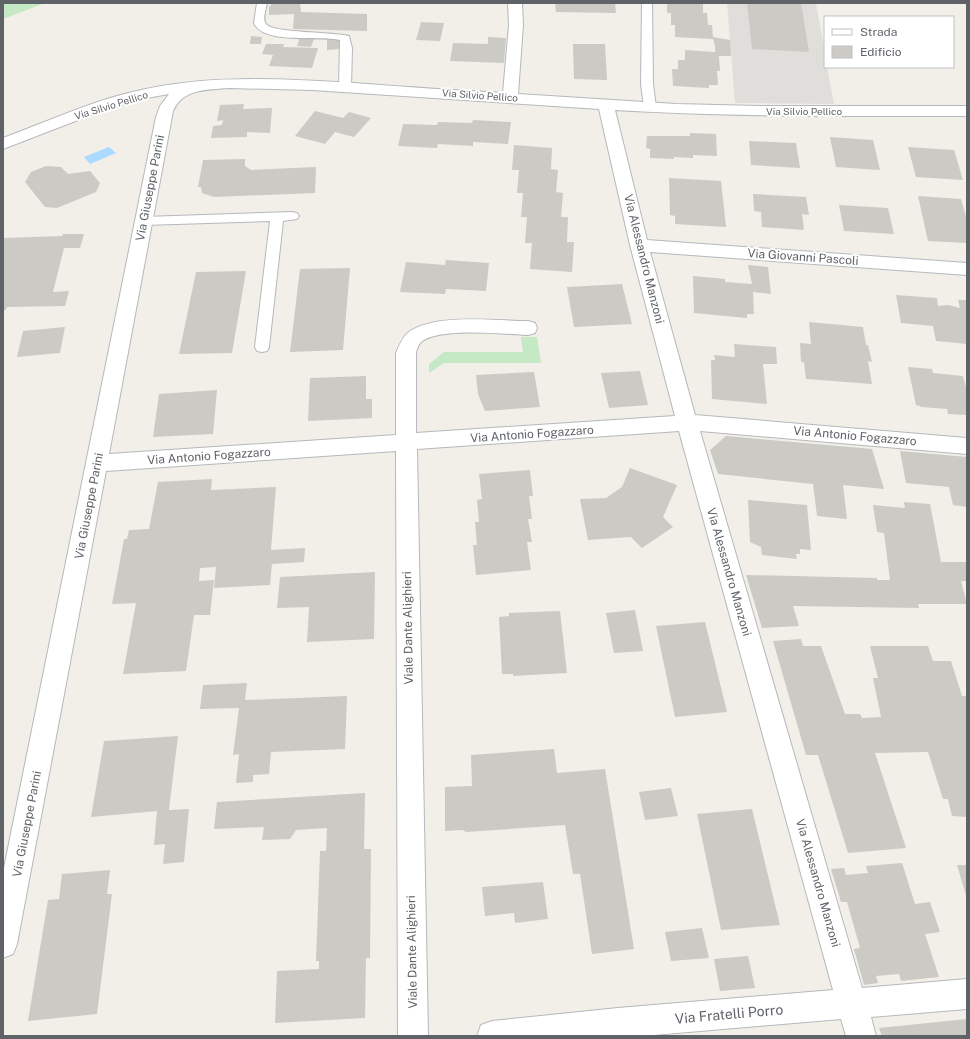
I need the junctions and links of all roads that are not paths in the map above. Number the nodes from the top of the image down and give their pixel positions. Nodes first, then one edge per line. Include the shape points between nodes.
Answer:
1 (262, 3) edge
2 (515, 3) edge
3 (647, 3) edge
4 (197, 86) junction
5 (345, 87) junction
6 (510, 97) junction
7 (606, 105) junction
8 (650, 108) junction
9 (967, 111) edge
10 (3, 144) edge
11 (292, 216) dead end
12 (277, 217) junction
13 (144, 221) junction
14 (639, 244) junction
15 (967, 269) edge
16 (528, 328) dead end
17 (262, 347) dead end
18 (687, 423) junction
19 (406, 443) junction
20 (967, 446) edge
21 (98, 464) junction
22 (9, 886) edge
23 (3, 944) edge
24 (967, 994) edge
25 (852, 1004) junction
26 (413, 1036) edge
27 (492, 1036) edge
28 (861, 1036) edge

1 - 5 lane via 259,22 266,30 345,38
2 - 6 street via 516,25
3 - 8 lane via 647,84
4 - 5 street, Via Silvio Pellico via 259,82
4 - 10 street, Via Silvio Pellico via 158,91 125,99
4 - 13 street, Via Giuseppe Parini via 183,90 172,97 167,105
5 - 6 street, Via Silvio Pellico
6 - 7 street, Via Silvio Pellico
7 - 8 street, Via Silvio Pellico
7 - 14 street, Via Alessandro Manzoni
8 - 9 street, Via Silvio Pellico
11 - 12 lane
12 - 13 lane
12 - 17 lane
13 - 21 street, Via Giuseppe Parini
14 - 15 street, Via Giovanni Pascoli
14 - 18 street, Via Alessandro Manzoni
16 - 19 street, Viale Dante Alighieri via 444,328 429,330 415,337 409,345 406,363
18 - 19 street, Via Antonio Fogazzaro
18 - 20 street, Via Antonio Fogazzaro
18 - 25 street, Via Alessandro Manzoni
19 - 21 street, Via Antonio Fogazzaro
19 - 26 street, Viale Dante Alighieri
21 - 22 street, Via Giuseppe Parini
22 - 23 street, Via Giuseppe Parini
24 - 25 street, Via Fratelli Porro
25 - 27 street, Via Fratelli Porro
25 - 28 street, Via Alessandro Manzoni

